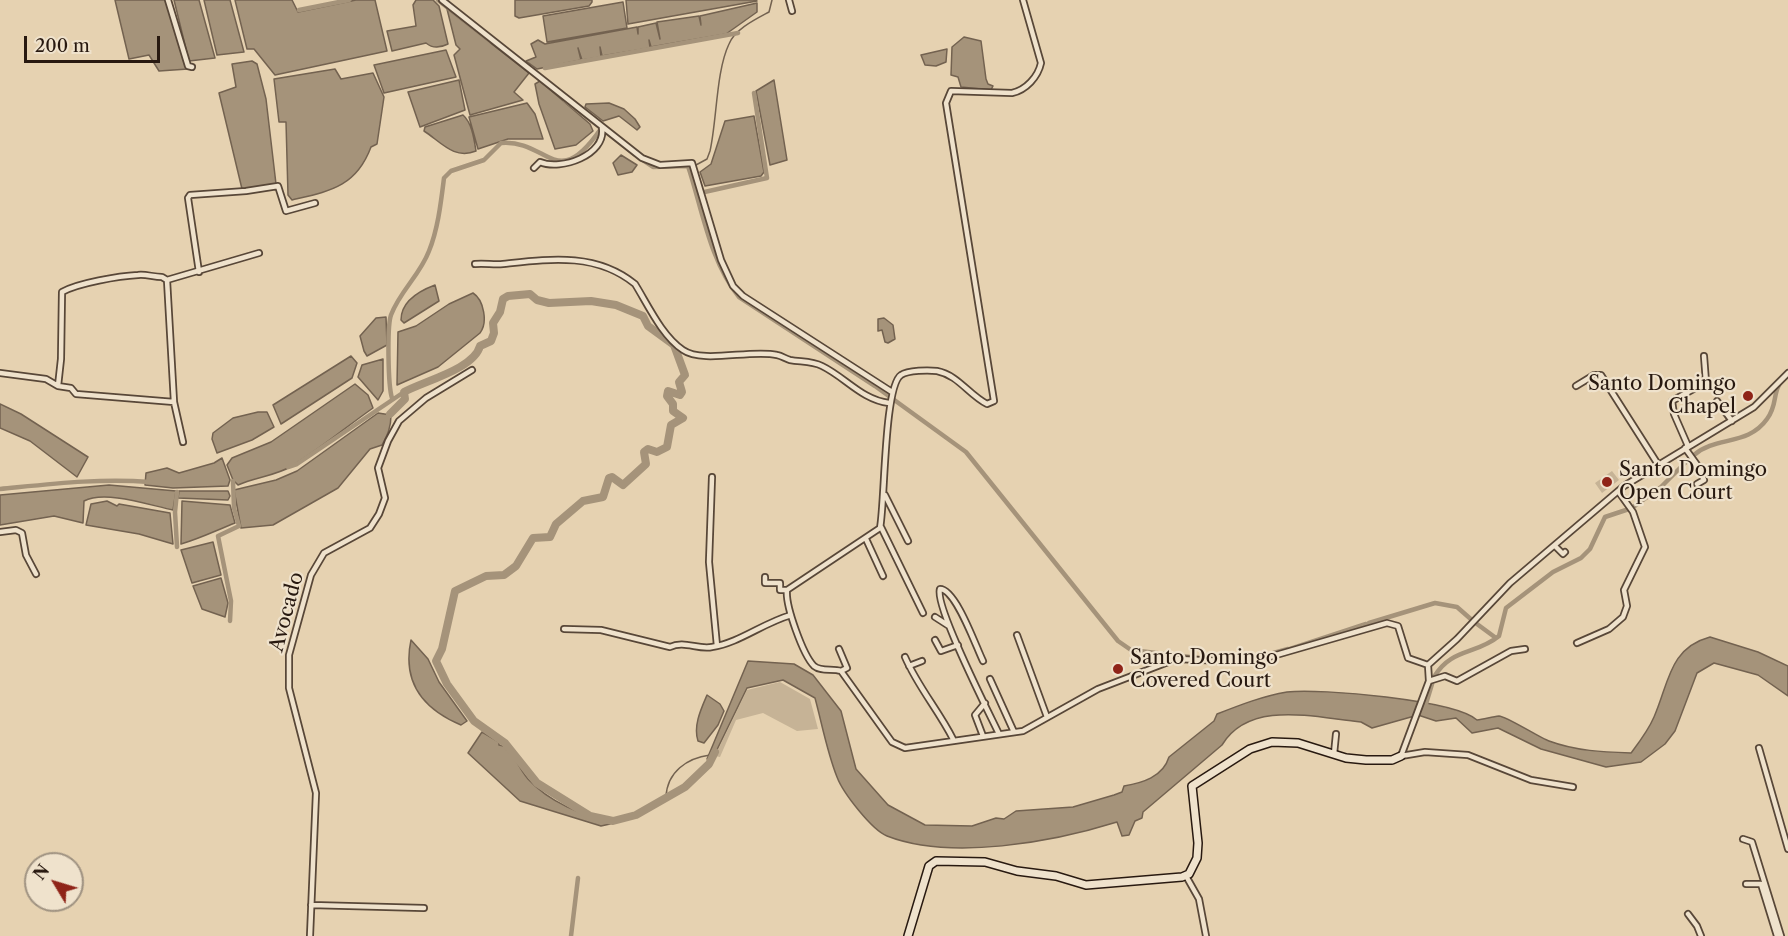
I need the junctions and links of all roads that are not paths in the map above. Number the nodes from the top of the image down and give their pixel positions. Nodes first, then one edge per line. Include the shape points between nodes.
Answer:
1 (168, 0) edge
2 (442, 0) edge
3 (789, 0) edge
4 (1023, 0) edge
5 (792, 11) dead end
6 (192, 67) dead end
7 (602, 131) junction
8 (534, 168) dead end
9 (315, 203) dead end
10 (259, 253) dead end
11 (475, 264) dead end
12 (199, 272) junction
13 (167, 280) junction
14 (1704, 357) dead end
15 (472, 370) dead end
16 (0, 373) edge
17 (1788, 373) edge
18 (58, 386) junction
19 (1576, 386) dead end
20 (892, 393) junction
21 (1717, 401) dead end
22 (174, 402) junction
23 (889, 402) junction
24 (1732, 421) junction
25 (183, 442) dead end
26 (1686, 447) junction
27 (1659, 466) junction
28 (712, 477) dead end
29 (1697, 484) dead end
30 (1618, 491) junction
31 (884, 495) junction
32 (880, 526) junction
33 (0, 532) edge
34 (866, 539) junction
35 (908, 541) dead end
36 (1555, 546) junction
37 (1565, 552) dead end
38 (36, 574) dead end
39 (883, 576) dead end
40 (765, 577) dead end
41 (787, 591) junction
42 (924, 613) dead end
43 (790, 615) junction
44 (935, 617) dead end
45 (949, 626) junction
46 (564, 630) dead end
47 (1017, 635) dead end
48 (935, 640) dead end
49 (1577, 643) dead end
50 (958, 645) junction
51 (717, 646) junction
52 (839, 649) dead end
53 (1525, 649) dead end
54 (905, 657) dead end
55 (922, 660) dead end
56 (983, 661) dead end
57 (1428, 665) junction
58 (909, 666) junction
59 (841, 671) junction
60 (990, 679) dead end
61 (1429, 681) junction
62 (985, 704) junction
63 (1047, 717) junction
64 (1014, 732) junction
65 (999, 734) junction
66 (1336, 734) dead end
67 (983, 736) junction
68 (953, 740) junction
69 (1759, 748) dead end
70 (1334, 754) junction
71 (1401, 756) junction
72 (1573, 787) dead end
73 (1743, 839) dead end
74 (1788, 849) edge
75 (1186, 876) junction
76 (1746, 884) dead end
77 (311, 905) junction
78 (423, 908) dead end
79 (1688, 914) dead end
80 (310, 936) edge
81 (908, 936) edge
82 (1206, 936) edge
83 (1701, 936) edge
84 (1779, 936) edge

1 - 6 street via 188,66
2 - 7 street via 560,92
3 - 5 street
4 - 20 street via 1041,63 1035,77 1021,91 1012,93 951,91 946,103 994,402 987,404 977,399 959,381 937,371 901,375
7 - 8 street via 593,149 577,161 558,165 540,162
7 - 20 street via 652,164 692,164 721,260 733,286 743,297
9 - 12 street via 286,211 278,186 189,195
10 - 12 street
11 - 23 street via 562,258 589,262 635,284 667,334 683,351 703,356 778,355 814,363 852,388
12 - 13 street
13 - 18 street via 139,275 62,292
13 - 22 street
14 - 26 street via 1706,382 1672,401
15 - 77 street, Avocado via 426,398 399,421 378,468 385,498 379,514 370,528 324,553 311,575 289,655 289,688 316,793
16 - 18 street via 46,379
17 - 24 street via 1754,407
18 - 22 street via 71,388 76,394
19 - 27 street via 1601,375
20 - 23 street
21 - 24 street
22 - 25 street
23 - 31 street
24 - 26 street
26 - 27 street
26 - 29 street via 1704,480
27 - 30 street
28 - 51 street via 710,562
30 - 36 street
30 - 49 street via 1633,512 1645,547 1624,590 1627,606 1623,617 1609,629
31 - 32 street
31 - 35 street
32 - 34 street via 877,533
32 - 42 street
33 - 38 street via 22,533 26,555
34 - 39 street
34 - 41 street
36 - 37 street
36 - 57 street via 1510,583
40 - 41 street via 765,583 780,583 780,590
41 - 43 street
43 - 51 street
43 - 59 street via 814,666
44 - 45 street
45 - 50 street
45 - 56 street via 939,598 942,589 956,603
46 - 51 street via 601,630 670,646
47 - 63 street
48 - 50 street via 941,651
50 - 62 street
52 - 59 street via 847,668
53 - 61 street via 1511,651 1457,681 1445,676
54 - 58 street
55 - 58 street
57 - 61 street
57 - 63 street via 1408,658 1398,626 1387,623 1252,662 1176,659 1098,689
58 - 68 street via 933,708 943,717
59 - 68 street via 896,746
60 - 64 street
61 - 71 street
62 - 65 street
62 - 67 street via 975,715
63 - 64 street
64 - 65 street
65 - 67 street
66 - 70 street
67 - 68 street
69 - 74 street
70 - 71 street via 1377,761
70 - 75 street via 1298,743 1272,742 1250,748 1194,784 1198,853
71 - 72 street via 1435,752 1468,755 1531,780
73 - 84 street via 1752,842
75 - 81 street via 1086,885 985,862 936,861 929,866
75 - 82 street via 1199,899
76 - 84 street via 1761,884
77 - 78 street
77 - 80 street, Avocado
79 - 83 street

